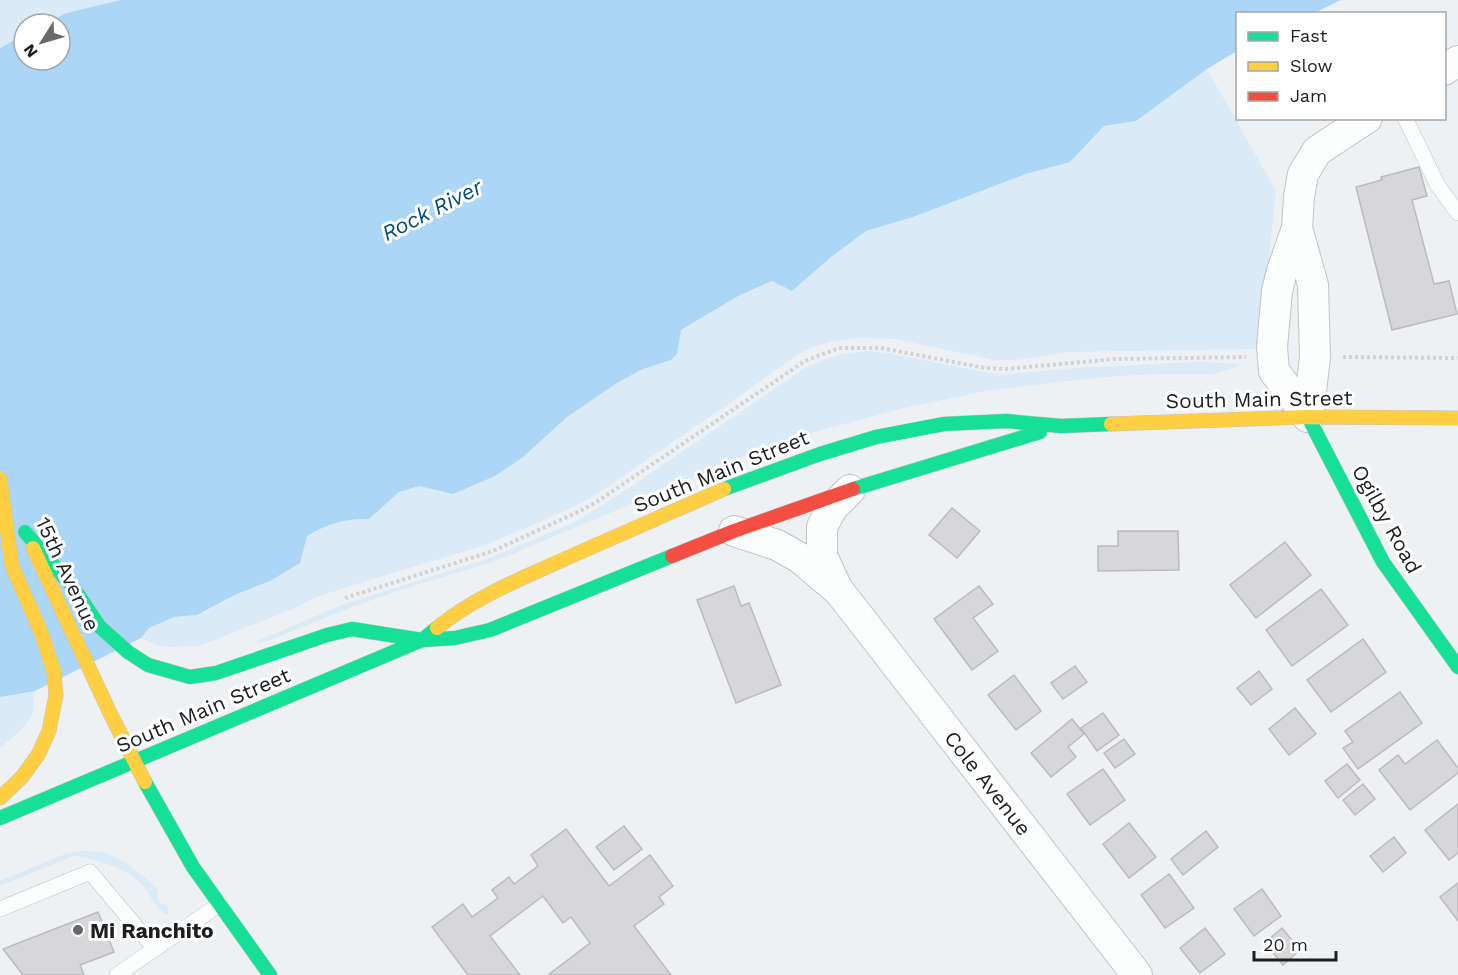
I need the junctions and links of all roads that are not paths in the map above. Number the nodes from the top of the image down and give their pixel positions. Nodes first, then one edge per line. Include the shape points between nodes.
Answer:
1 (1364, 120) edge
2 (1406, 120) edge
3 (1458, 213) edge
4 (1297, 228) junction
5 (1308, 417) junction
6 (1458, 418) edge
7 (1061, 426) junction
8 (0, 479) edge
9 (850, 490) junction
10 (734, 531) junction
11 (25, 532) junction
12 (839, 591) junction
13 (422, 640) junction
14 (1458, 666) edge
15 (134, 762) junction
16 (0, 798) edge
17 (0, 818) edge
18 (220, 904) junction
19 (0, 909) edge
20 (155, 949) junction
21 (117, 975) edge
22 (270, 975) edge
23 (1137, 975) edge

1 - 4 street via 1317,151 1303,174
2 - 3 lane via 1438,186
4 - 5 street via 1313,285 1315,357
4 - 5 street via 1277,291 1272,347 1274,371
5 - 6 main road, South Main Street
5 - 7 main road, South Main Street
5 - 14 main road, Ogilby Road via 1383,562
7 - 9 main road, South Main Street
7 - 13 main road, South Main Street via 1006,421 944,424 876,436 820,454 729,488 533,573 483,598
8 - 11 main road, 15th Avenue
8 - 16 main road via 12,566 41,632 54,672 56,694 49,730 38,755
9 - 10 main road, South Main Street
9 - 12 street, Cole Avenue via 832,508 822,527 822,556
10 - 12 street, Cole Avenue via 792,553
10 - 13 main road, South Main Street via 490,630
11 - 13 main road via 75,590 99,626 128,652 159,669 190,677 216,673 352,629
11 - 15 main road, 15th Avenue
12 - 23 street, Cole Avenue
13 - 15 main road, South Main Street
15 - 17 main road, South Main Street
15 - 18 main road, 15th Avenue via 193,867
18 - 20 lane
18 - 22 main road, 15th Avenue
19 - 20 lane via 90,872
20 - 21 lane

